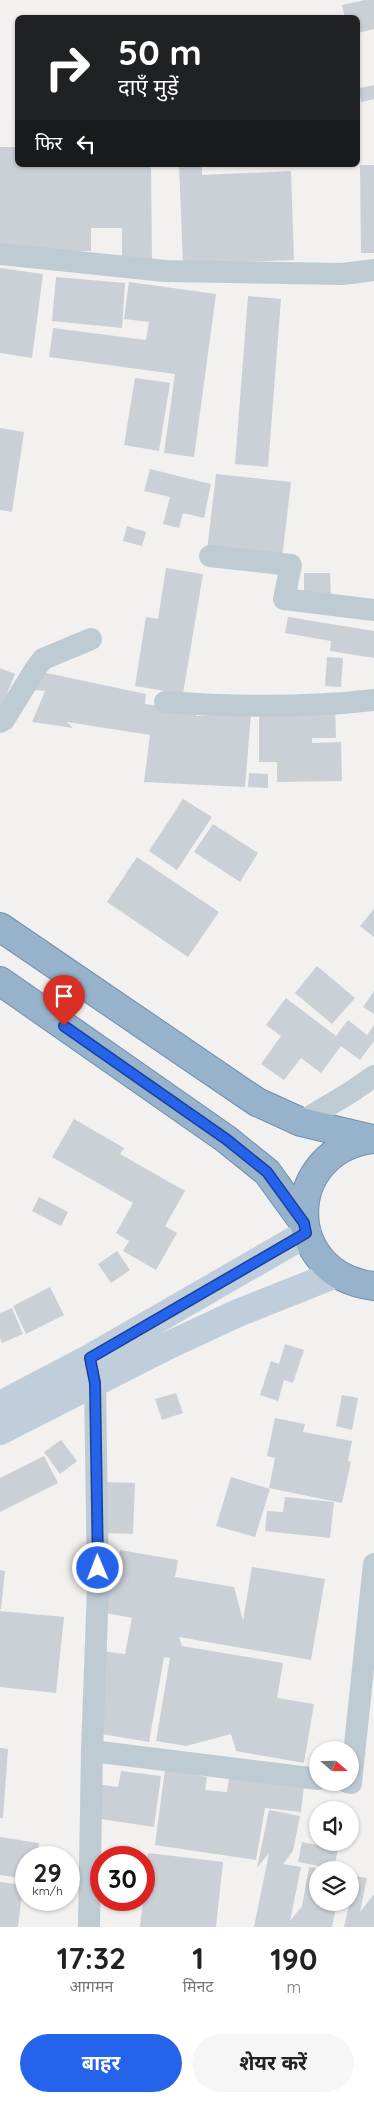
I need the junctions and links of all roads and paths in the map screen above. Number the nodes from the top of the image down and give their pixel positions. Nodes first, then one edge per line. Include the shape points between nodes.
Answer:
1 (0, 254) edge
2 (374, 270) edge
3 (210, 556) dead end
4 (374, 610) edge
5 (91, 639) dead end
6 (374, 700) edge
7 (165, 702) dead end
8 (0, 722) edge
9 (0, 928) edge
10 (0, 982) edge
11 (374, 1076) edge
12 (301, 1122) junction
13 (373, 1139) edge
14 (305, 1228) junction
15 (336, 1274) junction
16 (374, 1286) edge
17 (92, 1371) junction
18 (0, 1405) edge
19 (0, 1431) edge
20 (374, 1564) edge
21 (355, 1741) edge
22 (92, 1751) junction
23 (309, 1778) edge
24 (89, 1927) edge

1 - 2 street via 164,272 343,274
3 - 4 street via 291,565 284,599
5 - 8 street via 43,659
6 - 7 street via 226,706
9 - 12 highway via 257,1102
10 - 14 highway via 233,1144 267,1172
11 - 12 street
12 - 13 highway
13 - 14 highway via 347,1146 320,1166 304,1203
14 - 15 highway via 313,1249
14 - 17 main road
15 - 16 highway via 357,1284
15 - 17 main road
17 - 18 main road
17 - 19 main road
17 - 22 street via 98,1586
20 - 21 street
22 - 23 street
22 - 24 street

